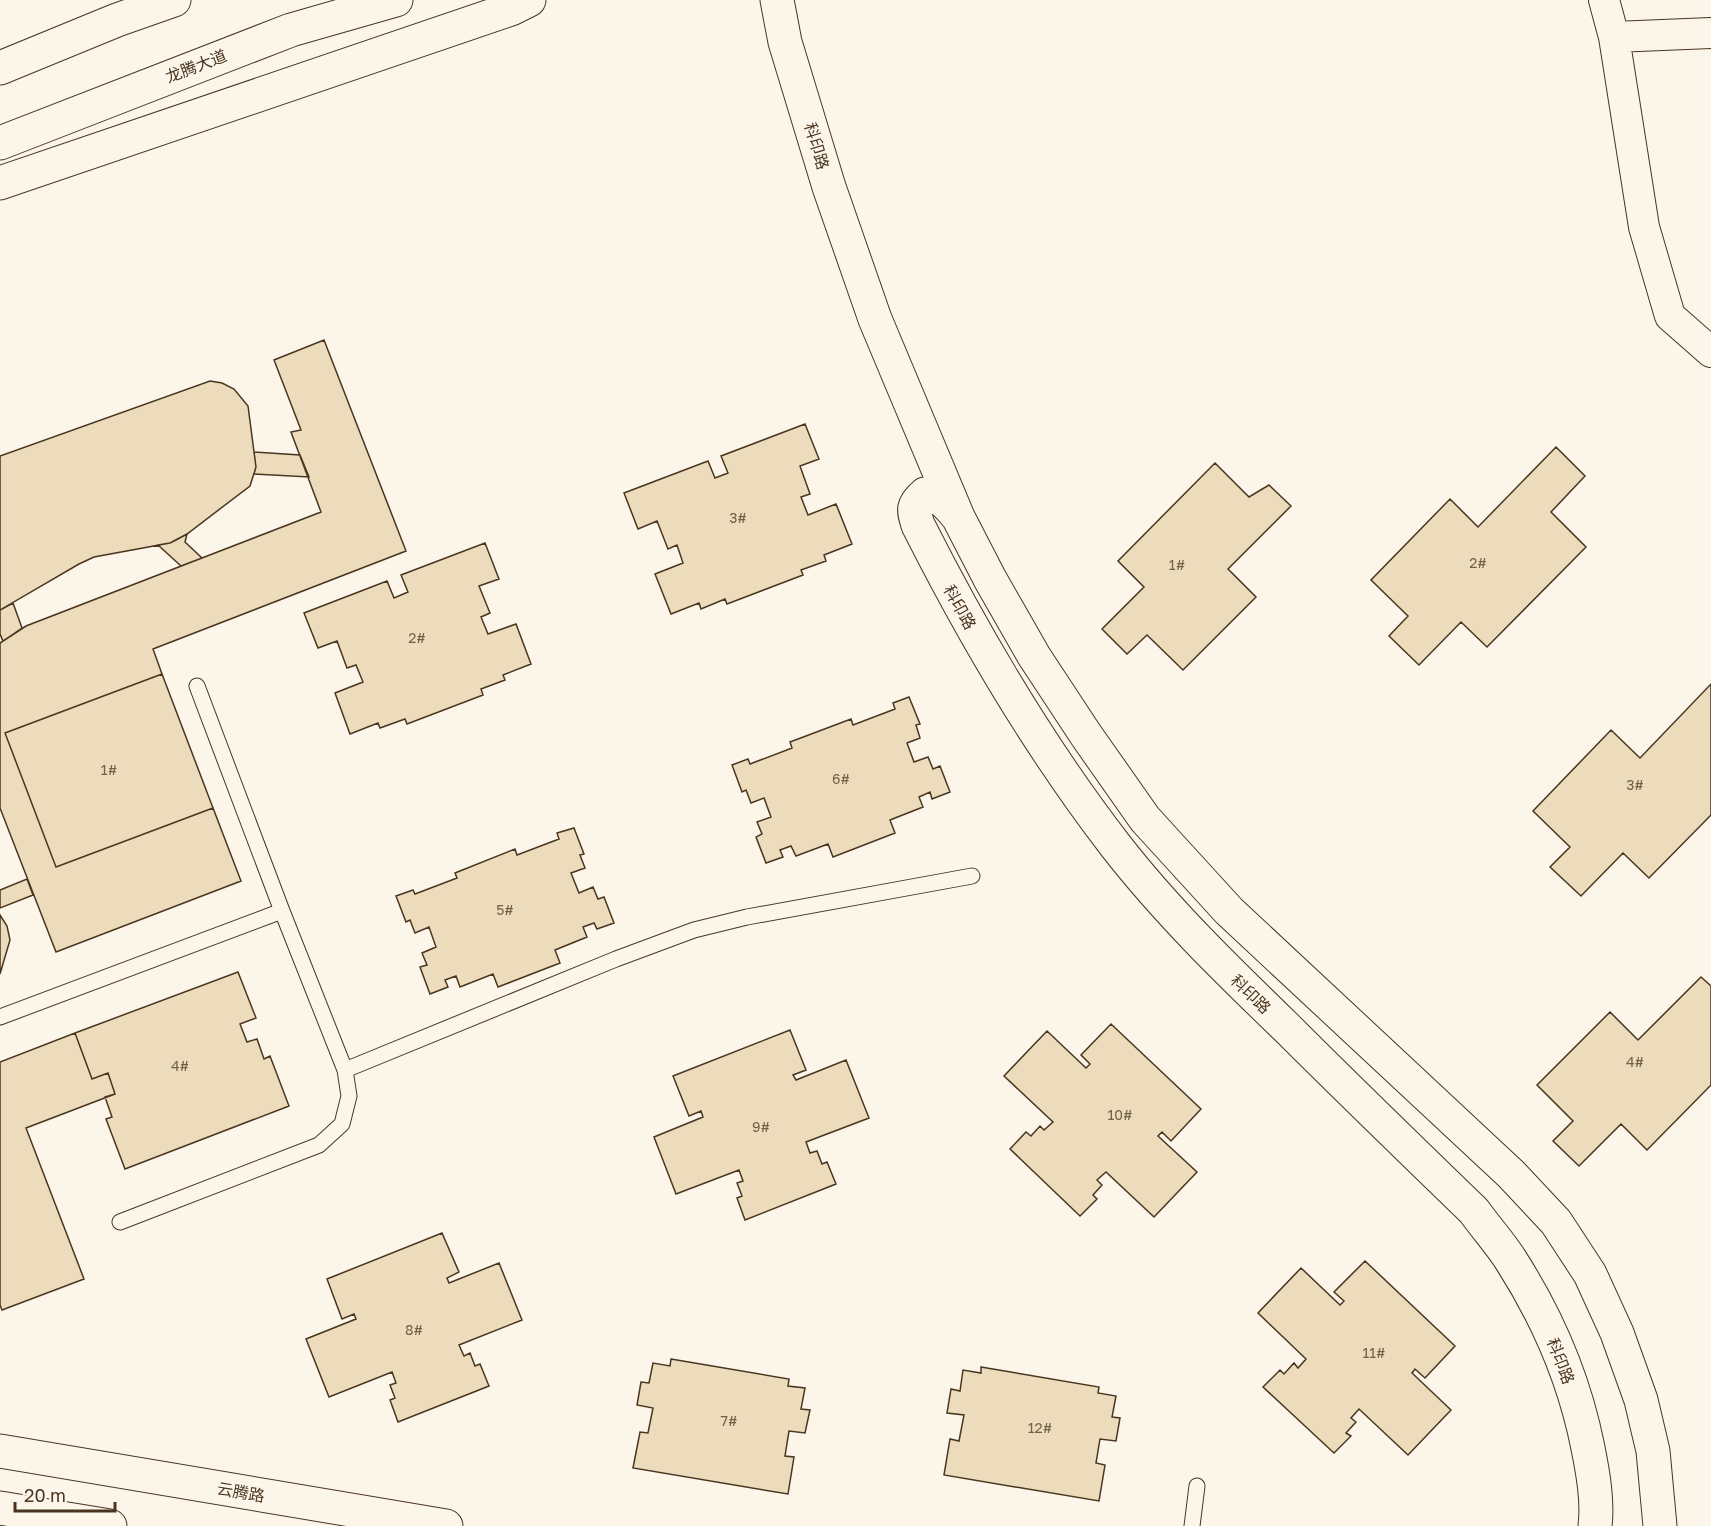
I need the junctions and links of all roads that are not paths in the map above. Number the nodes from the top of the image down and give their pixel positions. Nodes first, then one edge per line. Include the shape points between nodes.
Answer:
1 (174, 0) edge
2 (396, 0) edge
3 (529, 0) edge
4 (777, 0) edge
5 (1604, 0) edge
6 (1616, 0) edge
7 (1711, 33) edge
8 (1614, 37) junction
9 (0, 68) edge
10 (0, 143) edge
11 (0, 183) edge
12 (1711, 352) edge
13 (958, 517) junction
14 (196, 686) dead end
15 (972, 876) dead end
16 (282, 911) junction
17 (0, 1017) edge
18 (345, 1070) junction
19 (120, 1222) dead end
20 (0, 1451) edge
21 (1197, 1486) dead end
22 (4, 1509) edge
23 (110, 1526) edge
24 (446, 1526) edge
25 (1192, 1526) edge
26 (1595, 1526) edge
27 (1660, 1526) edge

1 - 9 main road
2 - 10 main road, 龙腾大道 via 291,30
3 - 11 main road
4 - 13 main road, 科印路 via 829,187 875,319
5 - 8 street
6 - 8 street
7 - 8 street
8 - 12 street via 1644,227 1670,316
13 - 26 main road, 科印路 via 934,495 925,494 917,501 914,512 957,602 1000,678 1116,846 1198,942 1473,1211 1511,1260 1543,1314 1582,1418 1592,1469
13 - 27 main road, 科印路 via 1034,656 1145,819 1229,911 1511,1174 1556,1222 1590,1274 1641,1400 1653,1451
14 - 16 lane
15 - 18 lane via 694,930 616,958
16 - 17 lane
16 - 18 lane
18 - 19 lane via 349,1096 342,1124 319,1145
20 - 24 main road, 云腾路
21 - 25 lane
22 - 23 main road

